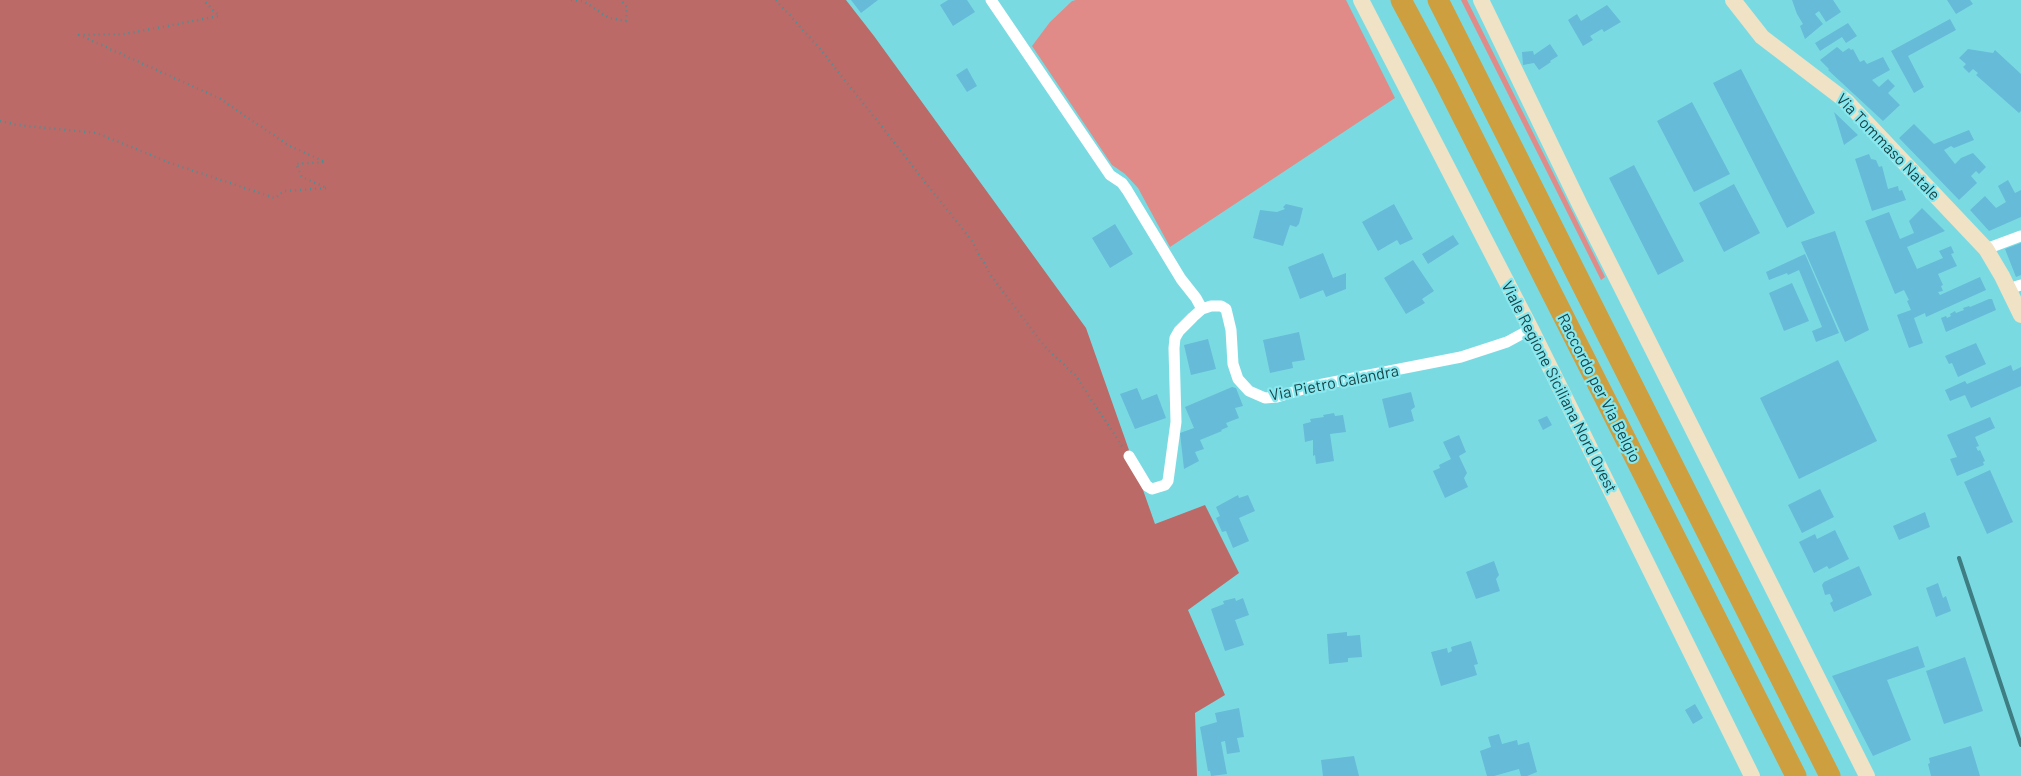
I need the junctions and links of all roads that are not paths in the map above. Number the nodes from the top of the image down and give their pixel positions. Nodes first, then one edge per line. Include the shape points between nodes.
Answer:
1 (991, 0) edge
2 (1361, 0) edge
3 (1401, 0) edge
4 (1438, 0) edge
5 (1481, 0) edge
6 (1733, 0) edge
7 (2021, 236) edge
8 (1986, 249) junction
9 (2015, 287) edge
10 (1202, 309) junction
11 (2021, 315) edge
12 (1531, 329) junction
13 (1593, 378) junction
14 (1128, 456) road end
15 (1752, 776) edge
16 (1783, 776) edge
17 (1796, 776) edge
18 (1830, 776) edge
19 (1867, 776) edge

1 - 10 street via 1110,174 1127,190
2 - 12 street, Viale Regione Siciliana Nord Ovest
3 - 13 highway, Raccordo per Via Belgio
4 - 18 highway, Raccordo per Via Belgio
5 - 19 street via 1580,205
6 - 8 street, Via Tommaso Natale via 1762,37 1846,101
7 - 8 street
8 - 9 street, Via Tommaso Natale
9 - 11 street, Via Tommaso Natale
10 - 12 street, Via Pietro Calandra via 1216,306 1226,309 1236,373 1249,391 1265,398 1461,357 1507,342
10 - 14 street via 1175,338 1176,422 1168,481 1152,489 1147,486
12 - 15 street, Viale Regione Siciliana Nord Ovest
13 - 16 highway via 1659,529
13 - 17 highway, Raccordo per Via Belgio

